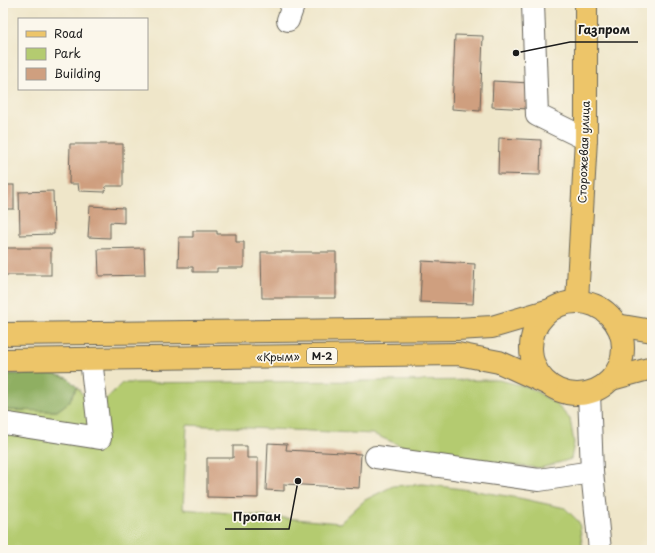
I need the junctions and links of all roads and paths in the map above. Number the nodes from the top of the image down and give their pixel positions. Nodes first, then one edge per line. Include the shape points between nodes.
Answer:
1 (533, 3) edge
2 (586, 3) edge
3 (586, 139) junction
4 (577, 301) junction
5 (550, 310) junction
6 (617, 325) junction
7 (652, 331) edge
8 (3, 334) edge
9 (91, 359) junction
10 (3, 360) edge
11 (652, 368) edge
12 (612, 379) junction
13 (548, 384) junction
14 (589, 393) junction
15 (3, 423) edge
16 (376, 457) dead end
17 (592, 472) junction
18 (600, 550) edge

1 - 3 street via 536,114
2 - 3 main road, Сторожевая улица
3 - 4 main road, Сторожевая улица
4 - 5 main road
4 - 6 main road via 600,308 610,315
5 - 8 main road via 492,327
5 - 13 main road via 540,320 533,333 531,346 532,361 538,374
6 - 7 main road
6 - 12 main road via 623,338 623,352 620,366
9 - 10 main road, «Крым» / М-2
9 - 13 main road, «Крым» / М-2 via 458,354 499,362
9 - 15 street via 100,438
11 - 12 main road
12 - 14 main road via 602,388
13 - 14 main road via 560,392
14 - 17 street
16 - 17 street via 539,480
17 - 18 street

